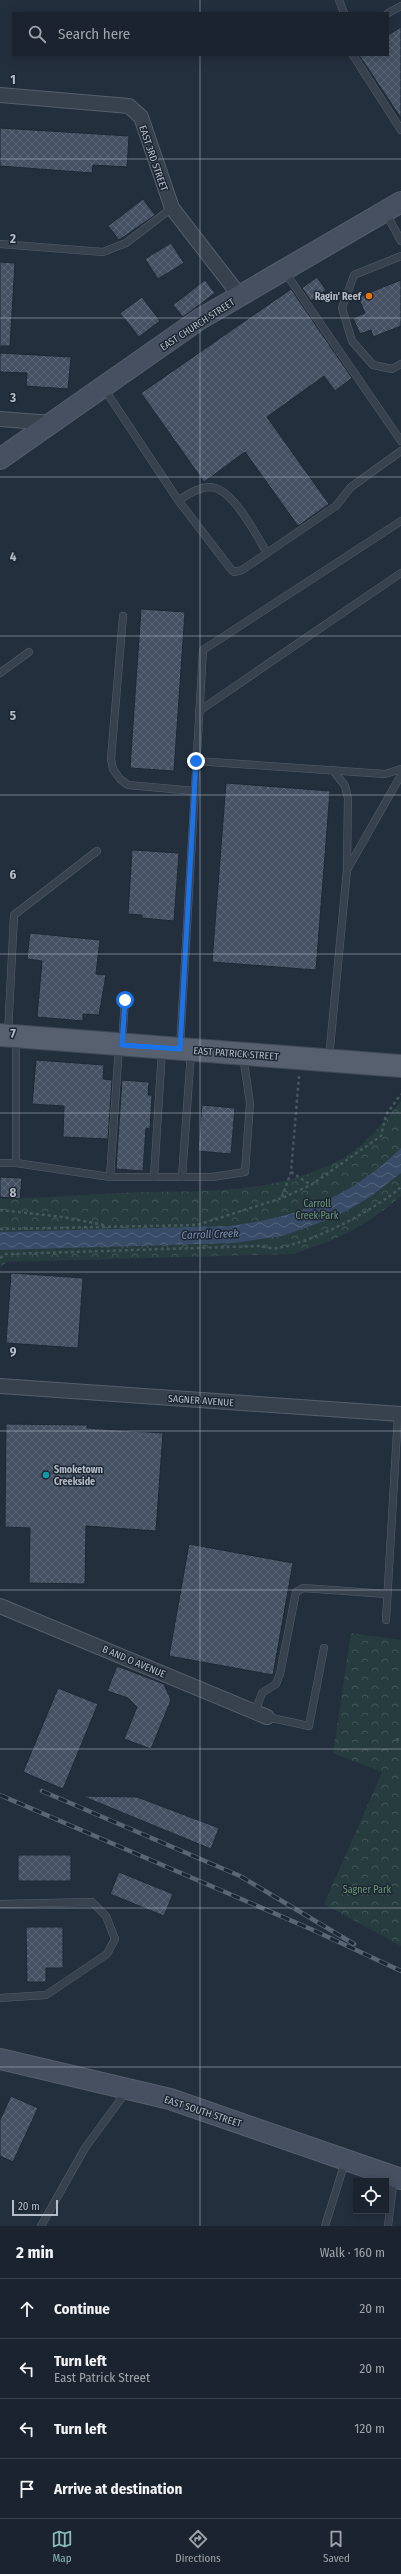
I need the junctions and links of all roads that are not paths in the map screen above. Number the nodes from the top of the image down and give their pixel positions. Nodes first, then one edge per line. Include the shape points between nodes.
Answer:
1 (339, 0) edge
2 (399, 0) edge
3 (401, 6) edge
4 (344, 12) edge
5 (389, 12) edge
6 (354, 56) edge
7 (0, 95) edge
8 (401, 130) edge
9 (393, 206) edge
10 (172, 208) junction
11 (401, 242) edge
12 (0, 244) edge
13 (401, 256) edge
14 (284, 270) junction
15 (240, 296) junction
16 (401, 364) edge
17 (103, 387) junction
18 (0, 419) edge
19 (52, 423) junction
20 (401, 441) edge
21 (401, 451) edge
22 (0, 459) edge
23 (178, 500) junction
24 (401, 521) edge
25 (267, 553) junction
26 (401, 573) edge
27 (123, 616) dead end
28 (29, 652) dead end
29 (0, 673) edge
30 (199, 711) junction
31 (196, 761) junction
32 (333, 770) junction
33 (401, 770) edge
34 (401, 775) edge
35 (195, 791) junction
36 (97, 851) dead end
37 (347, 870) junction
38 (125, 1000) dead end
39 (8, 1036) edge
40 (121, 1045) junction
41 (178, 1049) junction
42 (243, 1054) junction
43 (329, 1060) junction
44 (401, 1066) edge
45 (0, 1163) edge
46 (16, 1163) junction
47 (110, 1177) junction
48 (154, 1177) junction
49 (182, 1177) junction
50 (0, 1386) edge
51 (399, 1414) edge
52 (387, 1594) junction
53 (0, 1606) edge
54 (386, 1620) dead end
55 (324, 1648) dead end
56 (261, 1715) junction
57 (0, 1904) edge
58 (0, 1998) edge
59 (0, 2059) edge
60 (129, 2088) junction
61 (346, 2160) junction
62 (397, 2178) edge
63 (41, 2226) edge
64 (325, 2226) edge
65 (388, 2226) edge

1 - 4 lane
2 - 3 lane
3 - 5 lane
6 - 8 lane
7 - 10 street, EAST 3RD STREET via 129,106 140,117
9 - 11 lane
9 - 14 main road, EAST CHURCH STREET
10 - 12 lane via 126,243 103,252
10 - 15 street, EAST 3RD STREET
13 - 16 lane via 354,275 342,308 352,341 373,365 392,369
14 - 15 main road, EAST CHURCH STREET
14 - 20 lane
15 - 17 main road, EAST CHURCH STREET via 200,319
17 - 19 main road, EAST CHURCH STREET
17 - 23 lane
18 - 19 street
19 - 22 main road, EAST CHURCH STREET
21 - 25 lane via 351,487 336,506
23 - 25 lane via 200,488 211,487 220,490 235,503
23 - 25 lane via 234,572 242,570
24 - 30 lane via 202,650
26 - 30 lane
27 - 35 lane via 111,744 113,769 128,785
28 - 29 lane
30 - 31 lane
31 - 32 lane
31 - 35 lane
32 - 33 lane via 385,774
32 - 37 lane via 345,786 348,798
34 - 37 lane
35 - 41 lane
36 - 39 lane via 14,915
37 - 43 lane
38 - 40 lane
39 - 40 main road, EAST PATRICK STREET
39 - 46 lane
40 - 41 main road, EAST PATRICK STREET
40 - 47 lane
41 - 42 main road, EAST PATRICK STREET
41 - 48 lane
41 - 49 lane
42 - 43 main road, EAST PATRICK STREET
42 - 49 lane via 250,1103 245,1172 212,1177
43 - 44 main road, EAST PATRICK STREET
45 - 46 lane
46 - 47 lane
47 - 48 lane
48 - 49 lane
50 - 51 street, SAGNER AVENUE
51 - 52 lane
52 - 54 lane
52 - 56 lane via 303,1588 296,1592 280,1674 276,1684 262,1693
53 - 56 street, B AND O AVENUE
55 - 56 lane via 309,1726
57 - 58 lane via 92,1902 106,1916 115,1939 107,1954 46,1995
59 - 60 main road, EAST SOUTH STREET
60 - 61 main road, EAST SOUTH STREET via 177,2101
60 - 63 lane via 85,2148
61 - 62 main road, EAST SOUTH STREET
61 - 64 lane
62 - 65 lane

